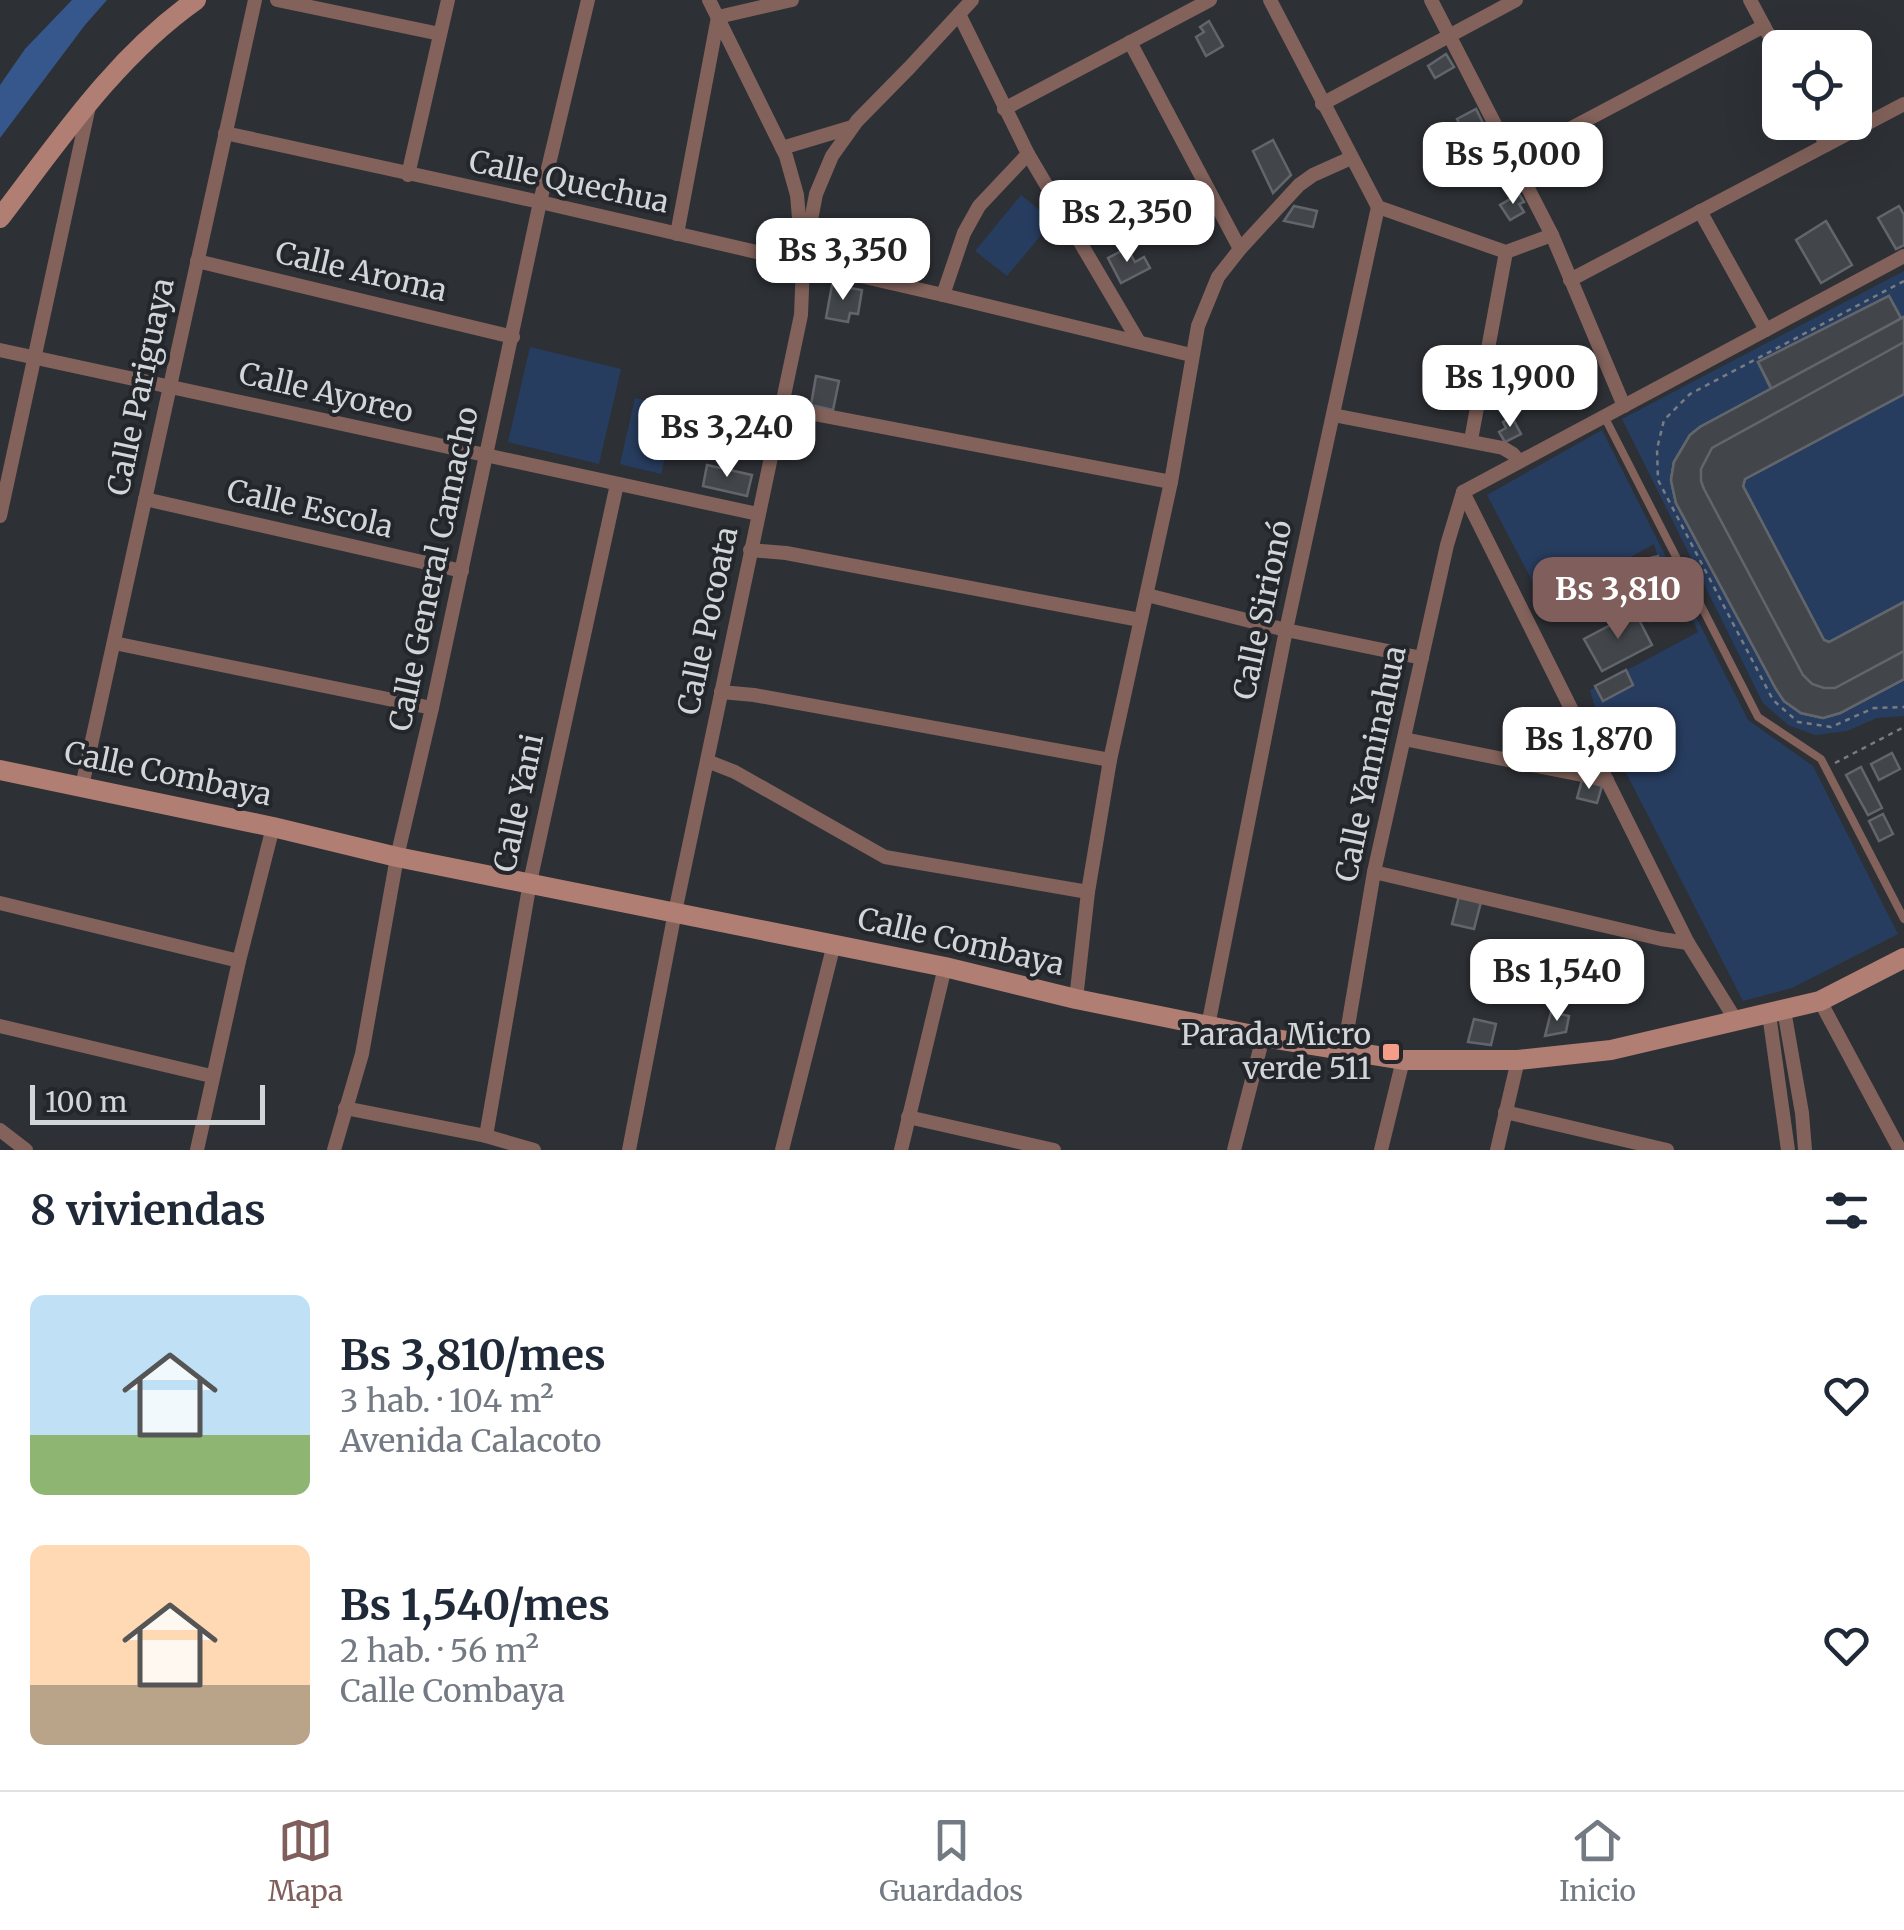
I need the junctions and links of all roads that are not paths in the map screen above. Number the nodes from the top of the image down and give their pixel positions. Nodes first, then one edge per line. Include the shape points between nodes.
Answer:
1 (196, 0) edge
2 (255, 0) edge
3 (277, 0) edge
4 (448, 0) edge
5 (588, 0) edge
6 (709, 0) edge
7 (792, 0) edge
8 (972, 0) edge
9 (1210, 0) edge
10 (1270, 0) edge
11 (1431, 0) edge
12 (1516, 0) edge
13 (1750, 0) edge
14 (959, 14) junction
15 (718, 17) junction
16 (1764, 26) junction
17 (1766, 30) edge
18 (440, 34) junction
19 (1450, 34) junction
20 (1130, 42) junction
21 (90, 100) junction
22 (1322, 104) junction
23 (1904, 104) edge
24 (1004, 109) junction
25 (853, 126) junction
26 (225, 133) junction
27 (1824, 140) edge
28 (1826, 145) junction
29 (782, 148) junction
30 (1028, 154) junction
31 (1351, 158) junction
32 (1514, 159) junction
33 (408, 175) junction
34 (540, 202) junction
35 (1378, 207) junction
36 (1700, 211) junction
37 (0, 218) edge
38 (677, 234) junction
39 (1552, 234) junction
40 (1240, 249) junction
41 (1506, 252) junction
42 (1904, 256) edge
43 (196, 261) junction
44 (803, 264) junction
45 (1570, 280) junction
46 (943, 295) junction
47 (1766, 330) junction
48 (513, 337) junction
49 (1139, 342) junction
50 (0, 350) edge
51 (35, 356) junction
52 (1191, 356) junction
53 (169, 386) junction
54 (1624, 406) junction
55 (781, 411) junction
56 (1332, 415) junction
57 (1604, 416) junction
58 (1471, 440) junction
59 (486, 456) junction
60 (1520, 462) junction
61 (1171, 482) junction
62 (617, 484) junction
63 (1463, 492) junction
64 (145, 499) junction
65 (758, 514) junction
66 (0, 516) edge
67 (750, 550) junction
68 (462, 572) junction
69 (1147, 594) junction
70 (1140, 620) junction
71 (1286, 630) junction
72 (114, 643) junction
73 (1422, 658) junction
74 (720, 692) junction
75 (432, 708) junction
76 (1404, 739) junction
77 (1110, 760) junction
78 (707, 761) junction
79 (0, 770) edge
80 (1606, 780) junction
81 (82, 786) junction
82 (274, 828) junction
83 (397, 857) junction
84 (1374, 872) junction
85 (530, 882) junction
86 (1088, 892) junction
87 (0, 903) edge
88 (674, 912) junction
89 (1904, 918) edge
90 (1688, 942) junction
91 (834, 944) junction
92 (1904, 958) edge
93 (239, 961) junction
94 (944, 967) junction
95 (1076, 999) junction
96 (1820, 1002) junction
97 (1777, 1012) junction
98 (1736, 1022) junction
99 (0, 1026) edge
100 (1208, 1026) junction
101 (1263, 1037) junction
102 (1344, 1050) junction
103 (1403, 1060) junction
104 (1518, 1060) junction
105 (211, 1076) junction
106 (345, 1108) junction
107 (1505, 1112) junction
108 (908, 1118) junction
109 (0, 1130) edge
110 (486, 1136) junction
111 (26, 1150) edge
112 (197, 1150) edge
113 (334, 1150) edge
114 (534, 1150) edge
115 (629, 1150) edge
116 (782, 1150) edge
117 (901, 1150) edge
118 (1054, 1150) edge
119 (1234, 1150) edge
120 (1382, 1150) edge
121 (1497, 1150) edge
122 (1668, 1150) edge
123 (1788, 1150) edge
124 (1805, 1150) edge
125 (1900, 1150) edge

1 - 21 street via 139,46
2 - 26 street, Calle Pariguaya
3 - 18 street
4 - 18 street
5 - 34 street, Calle General Camacho
6 - 15 street, Calle Pocoata
7 - 15 street
8 - 14 street
9 - 20 street
10 - 22 street
11 - 19 street
12 - 19 street
13 - 16 street
14 - 24 street
14 - 25 street
15 - 29 street, Calle Pocoata
15 - 38 street
16 - 17 street
16 - 32 street
18 - 33 street
19 - 22 street
19 - 32 street
20 - 24 street
20 - 40 street
21 - 37 street
21 - 51 street
22 - 31 street
23 - 28 street
24 - 30 street
25 - 29 street
25 - 44 street via 816,194
26 - 33 street, Calle Quechua
26 - 43 street, Calle Pariguaya
27 - 28 street
28 - 36 street
29 - 44 street, Calle Pocoata via 796,195
30 - 46 street via 979,206
30 - 49 street
31 - 35 street
31 - 40 street via 1298,185
32 - 39 street
33 - 34 street, Calle Quechua
34 - 38 street, Calle Quechua
34 - 48 street, Calle General Camacho
35 - 41 street
35 - 56 street, Calle Sirionó
36 - 45 street
36 - 47 street
38 - 44 street, Calle Quechua
39 - 41 street
39 - 45 street
40 - 52 street via 1218,277
41 - 58 street
42 - 47 street
43 - 48 street, Calle Aroma
43 - 53 street, Calle Pariguaya
44 - 46 street, Calle Quechua
44 - 55 street, Calle Pocoata via 801,316
45 - 54 street
46 - 49 street, Calle Quechua
47 - 54 street
48 - 59 street, Calle General Camacho
49 - 52 street, Calle Quechua
50 - 51 street, Calle Ayoreo
51 - 53 street, Calle Ayoreo
51 - 66 street
52 - 61 street
53 - 59 street, Calle Ayoreo
53 - 64 street, Calle Pariguaya
54 - 57 street
55 - 61 street
55 - 65 street, Calle Pocoata
56 - 58 street
56 - 71 street, Calle Sirionó
57 - 60 street
57 - 89 lane via 1758,717 1821,760
58 - 60 street via 1503,448
59 - 62 street, Calle Ayoreo
59 - 68 street, Calle General Camacho
60 - 63 street
61 - 69 street
62 - 65 street, Calle Ayoreo
62 - 85 street, Calle Yani
63 - 73 street, Calle Yaminahua
63 - 80 street
64 - 68 street, Calle Escola
64 - 72 street, Calle Pariguaya
65 - 67 street, Calle Pocoata
67 - 70 street
67 - 74 street, Calle Pocoata
68 - 75 street, Calle General Camacho
69 - 70 street
69 - 71 street
70 - 77 street
71 - 73 street
71 - 100 street, Calle Sirionó
72 - 75 street
72 - 81 street, Calle Pariguaya
73 - 76 street, Calle Yaminahua
74 - 77 street
74 - 78 street, Calle Pocoata
75 - 83 street, Calle General Camacho
76 - 80 street
76 - 84 street, Calle Yaminahua
77 - 86 street
78 - 86 street via 885,857
78 - 88 street, Calle Pocoata
79 - 81 street, Calle Combaya
80 - 90 street
81 - 82 street, Calle Combaya
82 - 83 street, Calle Combaya
82 - 93 street
83 - 85 street, Calle Combaya
83 - 106 street, Calle General Camacho via 362,1054
84 - 90 street
84 - 102 street, Calle Yaminahua
85 - 88 street, Calle Combaya
85 - 110 street, Calle Yani
86 - 95 street
87 - 93 street
88 - 91 street, Calle Combaya
88 - 115 street, Calle Pocoata
90 - 98 street
91 - 94 street, Calle Combaya
91 - 116 street
92 - 96 street, Calle Combaya
93 - 105 street
94 - 95 street, Calle Combaya
94 - 108 street
95 - 100 street, Calle Combaya
96 - 97 street, Calle Combaya
96 - 125 street
97 - 98 street, Calle Combaya
97 - 123 street
97 - 124 street
98 - 104 street, Calle Combaya via 1611,1050
99 - 105 street
100 - 101 street, Calle Combaya
101 - 102 street, Calle Combaya
101 - 119 street
102 - 103 street, Calle Combaya
103 - 104 street, Calle Combaya
103 - 120 street
104 - 107 street
105 - 112 street
106 - 110 street
106 - 113 street, Calle General Camacho
107 - 121 street
107 - 122 street
108 - 117 street
108 - 118 street
109 - 111 street
110 - 114 street

